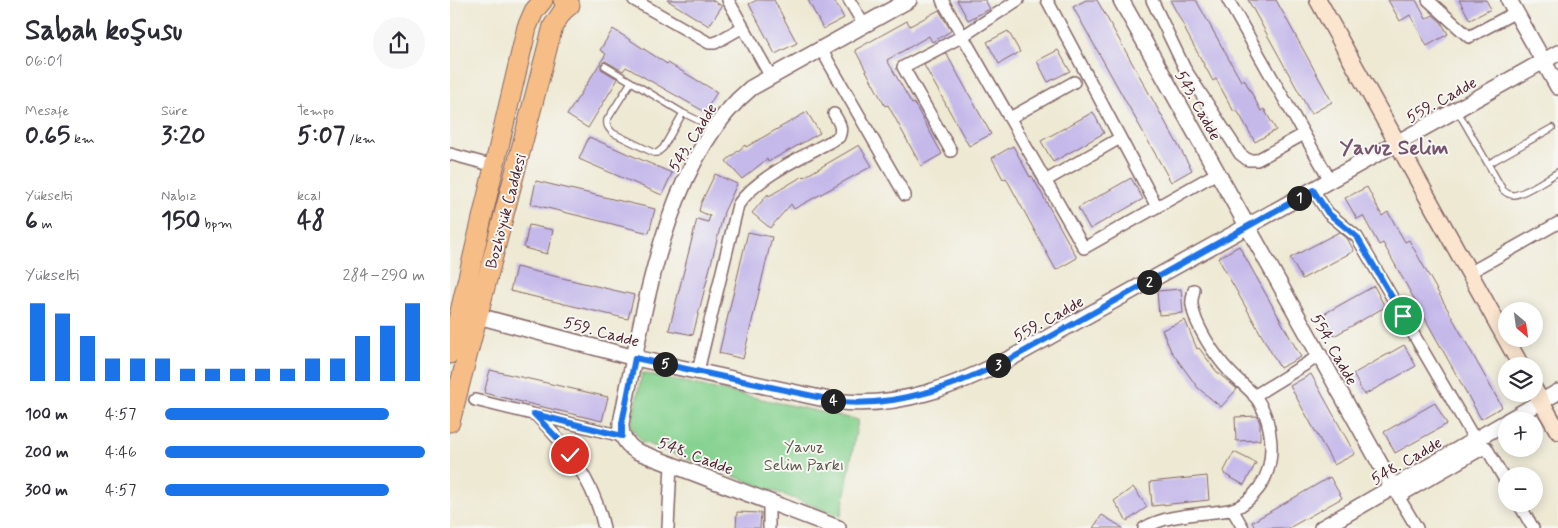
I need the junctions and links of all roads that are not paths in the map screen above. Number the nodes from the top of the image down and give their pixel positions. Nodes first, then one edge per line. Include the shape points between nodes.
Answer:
1 (634, 0) edge
2 (728, 0) edge
3 (849, 0) edge
4 (942, 0) edge
5 (1018, 0) edge
6 (1046, 0) edge
7 (1121, 0) edge
8 (1152, 0) edge
9 (1228, 0) edge
10 (1318, 0) edge
11 (1428, 0) edge
12 (570, 2) edge
13 (903, 2) edge
14 (533, 4) edge
15 (1513, 6) edge
16 (864, 25) junction
17 (553, 26) junction
18 (743, 27) junction
19 (963, 36) junction
20 (821, 49) junction
21 (1558, 53) edge
22 (1544, 62) junction
23 (605, 66) dead end
24 (771, 76) junction
25 (631, 82) junction
26 (1074, 82) dead end
27 (1558, 87) edge
28 (1457, 110) junction
29 (683, 113) junction
30 (834, 114) dead end
31 (1010, 118) junction
32 (714, 128) junction
33 (1552, 128) dead end
34 (1304, 134) junction
35 (1120, 138) junction
36 (1397, 143) junction
37 (950, 151) dead end
38 (450, 154) edge
39 (1488, 164) junction
40 (494, 166) junction
41 (1558, 172) edge
42 (1217, 173) junction
43 (1330, 180) junction
44 (1046, 181) junction
45 (1313, 190) junction
46 (905, 195) dead end
47 (1157, 207) junction
48 (1558, 223) edge
49 (1247, 227) junction
50 (1469, 273) junction
51 (1194, 290) dead end
52 (478, 316) junction
53 (450, 354) edge
54 (1319, 356) junction
55 (1516, 357) edge
56 (635, 358) junction
57 (698, 371) junction
58 (1558, 392) edge
59 (1543, 394) edge
60 (1254, 396) junction
61 (475, 400) dead end
62 (1529, 402) edge
63 (1541, 402) edge
64 (1517, 412) edge
65 (534, 414) junction
66 (450, 422) edge
67 (1498, 426) edge
68 (1558, 431) edge
69 (622, 436) junction
70 (1475, 440) junction
71 (671, 464) junction
72 (1498, 468) edge
73 (1396, 492) junction
74 (769, 502) junction
75 (1232, 510) junction
76 (1524, 512) edge
77 (604, 528) edge
78 (668, 528) edge
79 (769, 528) edge
80 (838, 528) edge
81 (1144, 528) edge
82 (1243, 528) edge
83 (1322, 528) edge
84 (1417, 528) edge
85 (1533, 528) edge

1 - 18 street via 709,43
2 - 18 street
3 - 16 street
4 - 19 street
5 - 19 street
6 - 35 street
7 - 42 street, 543. Cadde
8 - 34 street via 1184,69 1240,154 1248,160 1257,160
9 - 34 street
10 - 36 main road
11 - 15 street via 1469,38
12 - 17 main road, Bozhöyük Caddesi
13 - 16 street, 543. Cadde
14 - 17 main road
14 - 40 main road, Bozhöyük Caddesi
15 - 22 street
16 - 20 street, 543. Cadde
17 - 52 main road, Bozhöyük Caddesi
18 - 24 street
19 - 31 street
19 - 37 street via 903,67
20 - 24 street, 543. Cadde
20 - 46 street
21 - 22 street, 559. Cadde
22 - 27 street
22 - 28 street, 559. Cadde
23 - 25 lane
24 - 32 street, 543. Cadde via 738,99
25 - 29 lane
25 - 29 lane via 608,120 608,129 613,133 657,153
26 - 31 street
28 - 36 street, 559. Cadde
28 - 39 lane
29 - 32 lane
30 - 57 street via 841,131 839,137 759,182 738,205
31 - 44 street
32 - 56 street, 543. Cadde via 675,204 648,295
33 - 39 lane
34 - 43 street
35 - 44 street
35 - 47 street
36 - 43 street, 559. Cadde
36 - 50 main road
38 - 40 street
39 - 41 lane via 1503,190 1513,195
40 - 53 main road, Bozhöyük Caddesi
42 - 47 street
42 - 49 street, 543. Cadde
43 - 45 street, 559. Cadde
44 - 47 street via 1084,248
45 - 49 street, 559. Cadde
45 - 70 street via 1328,213 1357,237
48 - 50 street
49 - 54 street, 554. Cadde
49 - 57 street, 559. Cadde via 1014,357 927,393 890,401 841,402
50 - 55 main road
51 - 60 street via 1192,306 1203,333 1225,366
52 - 56 street, 559. Cadde
52 - 66 main road, Bozhöyük Caddesi
54 - 60 street
54 - 73 street, 554. Cadde
56 - 57 street, 559. Cadde
56 - 69 street
58 - 59 street, 548. Cadde
60 - 75 street via 1270,433 1271,461 1260,487
61 - 65 street
62 - 64 street, 548. Cadde
63 - 68 main road
65 - 69 street
65 - 77 street via 562,443 577,465 593,495
67 - 70 street, 548. Cadde
69 - 71 street, 548. Cadde via 636,450
70 - 73 street, 548. Cadde
71 - 74 street, 548. Cadde
71 - 78 street
72 - 73 street via 1486,447
73 - 83 street, 548. Cadde
73 - 84 street
74 - 79 street
74 - 80 street, 548. Cadde
75 - 81 street via 1164,519
75 - 82 street
76 - 85 street

